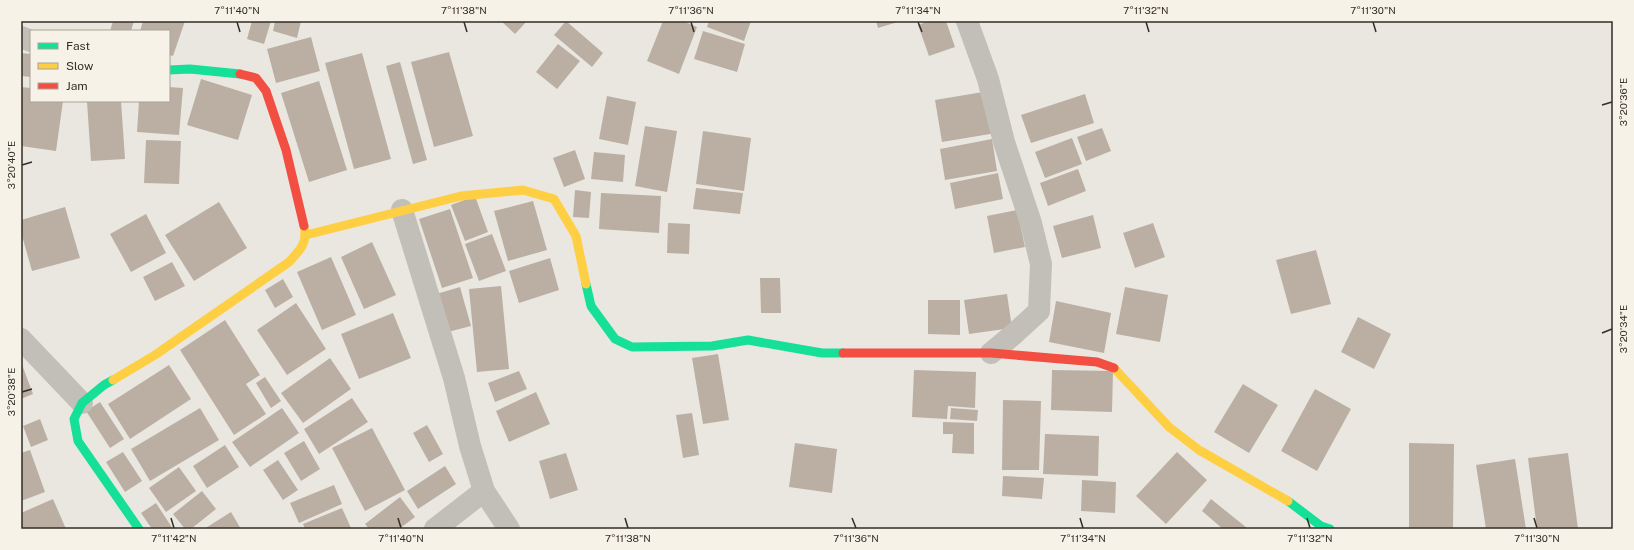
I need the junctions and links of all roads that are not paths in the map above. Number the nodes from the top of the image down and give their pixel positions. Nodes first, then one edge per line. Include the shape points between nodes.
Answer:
1 (966, 21) edge
2 (170, 70) edge
3 (402, 210) junction
4 (306, 235) junction
5 (21, 339) edge
6 (991, 352) junction
7 (82, 403) junction
8 (484, 491) junction
9 (139, 529) edge
10 (435, 529) edge
11 (509, 529) edge
12 (1330, 529) edge

1 - 6 street via 988,79 1041,264 1039,311
2 - 4 street via 233,73 256,78 266,91 286,150
3 - 4 street
3 - 6 street via 461,196 523,190 554,199 576,236 591,306 615,338 632,348 712,346 748,340 822,353
3 - 8 street via 454,378
4 - 7 street via 301,250 289,262 155,355 104,385
5 - 7 street
6 - 12 street via 1098,362 1114,368 1151,409 1199,450 1282,497 1321,526
7 - 9 street via 74,419 78,441
8 - 10 street
8 - 11 street

